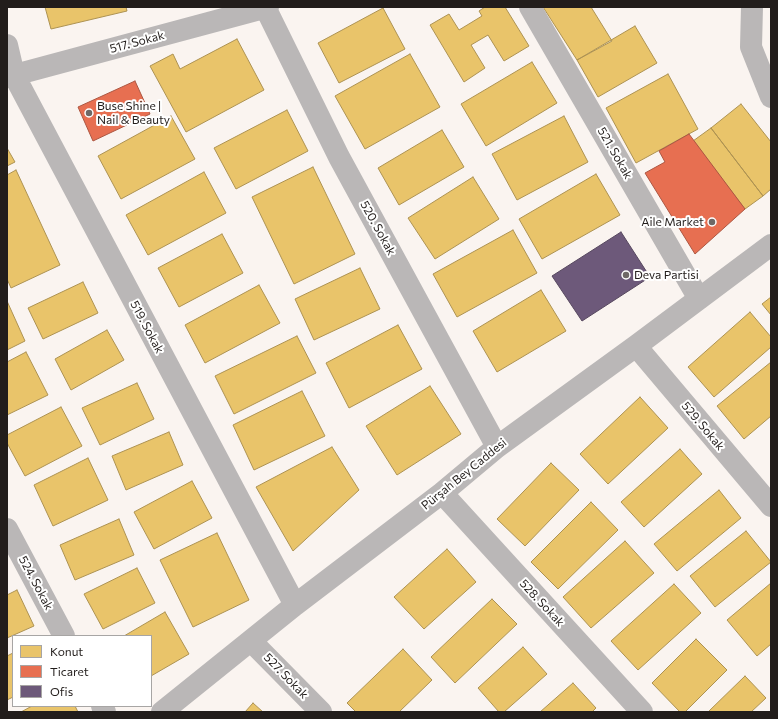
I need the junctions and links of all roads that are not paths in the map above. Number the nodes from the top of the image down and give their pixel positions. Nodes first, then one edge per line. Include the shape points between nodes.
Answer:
1 (266, 7) edge
2 (530, 7) edge
3 (752, 7) edge
4 (7, 45) edge
5 (10, 76) edge
6 (771, 97) edge
7 (771, 244) edge
8 (699, 299) junction
9 (636, 346) junction
10 (497, 447) junction
11 (442, 493) junction
12 (771, 506) edge
13 (7, 529) edge
14 (295, 605) junction
15 (63, 635) edge
16 (251, 641) junction
17 (162, 712) edge
18 (321, 712) edge
19 (642, 712) edge

1 - 5 street, 517. Sokak
1 - 10 street, 520. Sokak via 339,157
2 - 8 street, 521. Sokak
3 - 6 street via 751,46
4 - 5 street, 519. Sokak
5 - 14 street, 519. Sokak
7 - 8 street, Pürşah Bey Caddesi
8 - 9 street, Pürşah Bey Caddesi
9 - 10 street, Pürşah Bey Caddesi
9 - 12 street, 529. Sokak
10 - 11 street, Pürşah Bey Caddesi
11 - 14 street, Pürşah Bey Caddesi
11 - 19 street, 528. Sokak
13 - 15 street, 524. Sokak
14 - 16 street, Pürşah Bey Caddesi
16 - 17 street, Pürşah Bey Caddesi
16 - 18 street, 527. Sokak

